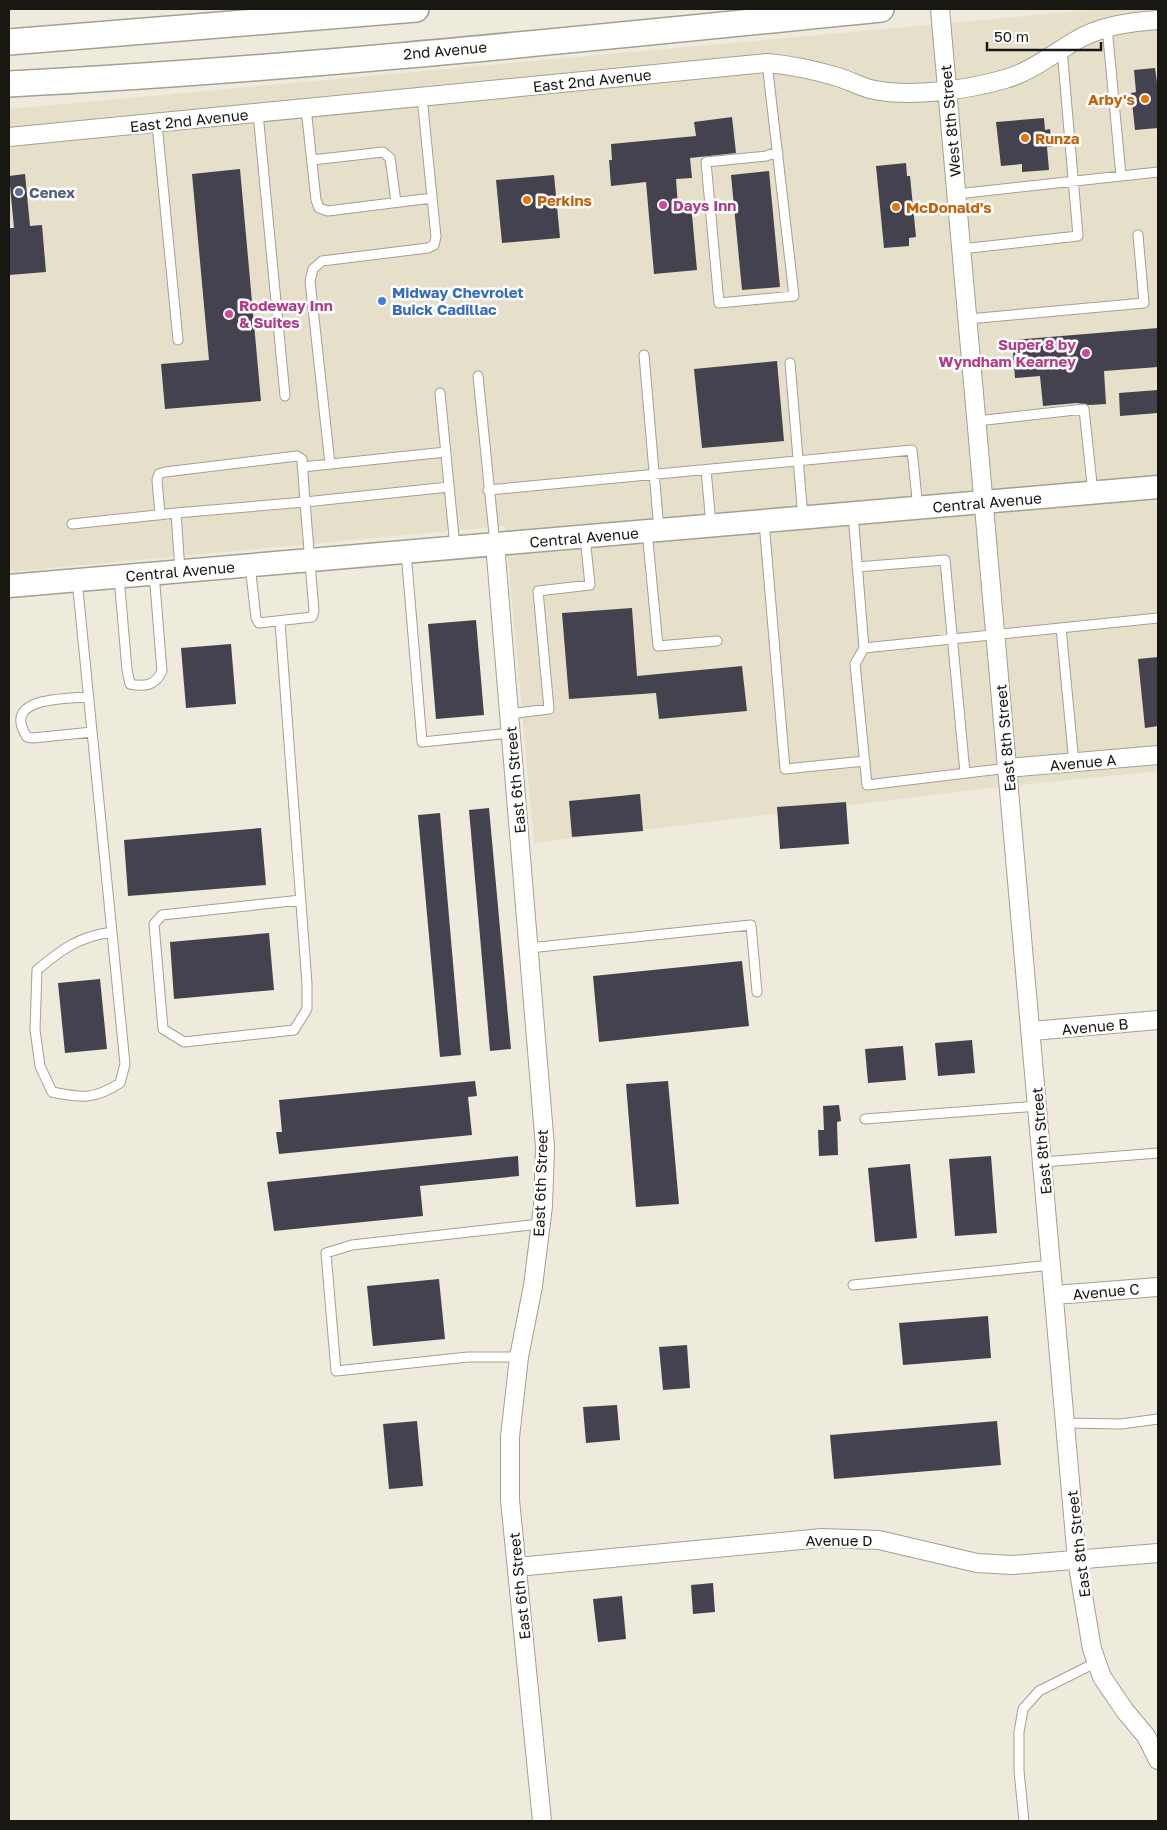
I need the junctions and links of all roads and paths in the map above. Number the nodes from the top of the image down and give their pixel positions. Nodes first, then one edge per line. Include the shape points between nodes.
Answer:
1 (416, 9) edge
2 (881, 9) edge
3 (940, 9) edge
4 (1158, 20) edge
5 (1107, 27) junction
6 (9, 42) edge
7 (1062, 49) junction
8 (767, 63) junction
9 (9, 84) edge
10 (947, 89) junction
11 (422, 97) junction
12 (306, 108) junction
13 (258, 113) junction
14 (157, 124) junction
15 (9, 137) edge
16 (778, 152) junction
17 (312, 160) junction
18 (1158, 172) edge
19 (1121, 176) junction
20 (1074, 182) junction
21 (956, 194) junction
22 (432, 198) junction
23 (396, 202) junction
24 (1138, 235) dead end
25 (961, 249) junction
26 (968, 319) junction
27 (178, 340) dead end
28 (644, 355) dead end
29 (790, 363) dead end
30 (478, 376) dead end
31 (440, 393) dead end
32 (285, 396) dead end
33 (976, 421) junction
34 (446, 452) junction
35 (798, 461) junction
36 (330, 464) junction
37 (302, 467) junction
38 (706, 470) junction
39 (654, 474) junction
40 (449, 487) junction
41 (1158, 487) edge
42 (488, 490) junction
43 (1093, 493) junction
44 (305, 502) junction
45 (984, 502) junction
46 (918, 508) junction
47 (176, 513) junction
48 (852, 514) junction
49 (160, 515) junction
50 (803, 518) junction
51 (764, 522) junction
52 (72, 524) dead end
53 (711, 526) junction
54 (653, 531) junction
55 (585, 536) junction
56 (495, 544) junction
57 (455, 547) junction
58 (406, 551) junction
59 (310, 559) junction
60 (250, 564) junction
61 (857, 567) junction
62 (180, 571) junction
63 (154, 573) junction
64 (119, 576) junction
65 (77, 580) junction
66 (9, 586) edge
67 (1158, 618) edge
68 (280, 622) junction
69 (1061, 628) junction
70 (996, 635) junction
71 (952, 639) junction
72 (717, 640) dead end
73 (864, 648) junction
74 (88, 696) junction
75 (509, 714) junction
76 (92, 732) junction
77 (511, 733) junction
78 (1158, 755) edge
79 (865, 761) junction
80 (1074, 763) junction
81 (1008, 768) junction
82 (965, 773) junction
83 (301, 900) junction
84 (112, 932) junction
85 (529, 948) junction
86 (757, 992) dead end
87 (1158, 1020) edge
88 (1032, 1031) junction
89 (1038, 1106) junction
90 (865, 1119) dead end
91 (1158, 1153) edge
92 (1043, 1162) junction
93 (540, 1224) junction
94 (1052, 1265) junction
95 (853, 1285) dead end
96 (1158, 1287) edge
97 (1054, 1295) junction
98 (519, 1358) junction
99 (1158, 1419) edge
100 (1065, 1423) junction
101 (1158, 1553) edge
102 (1077, 1560) junction
103 (517, 1567) junction
104 (1097, 1662) junction
105 (1158, 1760) edge
106 (542, 1821) edge
107 (1024, 1821) edge

1 - 6 main road
2 - 9 main road, 2nd Avenue via 136,77
3 - 10 street, West 8th Street
4 - 5 street, East 2nd Avenue
5 - 7 street, East 2nd Avenue
5 - 19 lane
7 - 10 street, East 2nd Avenue via 1006,79
7 - 20 lane
8 - 10 street, East 2nd Avenue via 795,65 870,89 911,92
8 - 11 street, East 2nd Avenue
8 - 16 lane
10 - 21 street, West 8th Street
11 - 12 street, East 2nd Avenue
11 - 22 lane
12 - 13 street, East 2nd Avenue
12 - 17 lane
13 - 14 street, East 2nd Avenue
13 - 32 lane
14 - 15 street, East 2nd Avenue
14 - 27 lane
16 - 16 lane via 794,296 719,303 706,162
17 - 23 lane via 383,152 390,158
17 - 23 lane via 319,208 328,211
18 - 19 lane
19 - 20 lane
20 - 21 lane
20 - 25 lane via 1078,236
21 - 25 street, West 8th Street
22 - 23 lane
22 - 36 lane via 434,245 322,261 313,269 310,281
24 - 26 lane via 1144,304
25 - 26 street, West 8th Street
26 - 33 street, West 8th Street
28 - 39 lane
29 - 35 lane
30 - 42 lane
31 - 34 lane
33 - 43 lane via 1084,409
33 - 45 street, West 8th Street
34 - 36 lane
34 - 40 lane
35 - 38 lane
35 - 46 lane via 912,450
35 - 50 lane
36 - 37 lane
37 - 44 lane
37 - 49 lane via 302,459 297,456 159,474 156,480
38 - 39 lane
38 - 53 lane
39 - 42 lane
39 - 54 lane
40 - 44 lane
40 - 57 lane
41 - 43 street, Central Avenue
42 - 56 lane
43 - 45 street, Central Avenue
44 - 47 lane
44 - 59 lane
45 - 46 street, Central Avenue
45 - 70 street, East 8th Street
46 - 48 street, Central Avenue
47 - 49 lane
47 - 62 lane
48 - 50 street, Central Avenue
48 - 61 lane
49 - 52 lane
50 - 51 street, Central Avenue
51 - 53 street, Central Avenue
51 - 79 lane via 785,770
53 - 54 street, Central Avenue
54 - 55 street, Central Avenue
54 - 72 lane via 658,646
55 - 56 street, Central Avenue
55 - 75 lane via 590,585 538,591 549,709
56 - 57 street, Central Avenue
56 - 75 street, East 6th Street
57 - 58 street, Central Avenue
58 - 59 street, Central Avenue
58 - 77 lane via 422,742
59 - 60 street, Central Avenue
59 - 68 lane via 312,618
60 - 62 street, Central Avenue
60 - 68 lane via 258,623
61 - 71 lane via 945,560
61 - 73 lane
62 - 63 street, Central Avenue
63 - 64 street, Central Avenue
63 - 64 lane via 162,671 152,684 141,686 130,684 127,670
64 - 65 street, Central Avenue
65 - 66 street, Central Avenue
65 - 74 lane
67 - 69 lane
68 - 83 lane
69 - 70 lane
69 - 80 lane
70 - 71 lane
70 - 81 street, East 8th Street
71 - 73 lane
71 - 82 lane
73 - 79 lane via 856,664
74 - 76 lane
74 - 76 lane via 29,706 23,711 22,728 27,737 33,738
75 - 77 street, East 6th Street
76 - 84 lane
77 - 85 street, East 6th Street
78 - 80 street, Avenue A
79 - 82 lane via 868,785
80 - 81 street, Avenue A
81 - 82 lane
81 - 88 street, East 8th Street
83 - 83 lane via 307,1008 294,1030 184,1042 163,1029 154,924 162,914
84 - 84 lane via 125,1064 120,1083 104,1093 80,1098 52,1092 40,1066 35,1030 37,970 66,946 90,935
85 - 86 lane via 751,925
85 - 93 street, East 6th Street via 545,1147
87 - 88 street, Avenue B
88 - 89 street, East 8th Street
89 - 90 lane
89 - 92 street, East 8th Street
91 - 92 lane
92 - 94 street, East 8th Street
93 - 98 street, East 6th Street via 533,1286
93 - 98 lane via 352,1246 326,1253 336,1371 468,1356
94 - 95 lane
94 - 97 street, East 8th Street
96 - 97 street, Avenue C
97 - 100 street, East 8th Street
98 - 103 street, East 6th Street via 510,1437 510,1500
99 - 100 lane via 1121,1424
100 - 102 street, East 8th Street
101 - 102 street, Avenue D
102 - 103 street, Avenue D via 1012,1565 977,1563 879,1540 822,1538
102 - 104 street, East 8th Street via 1092,1650
103 - 106 street, East 6th Street
104 - 105 street, East 8th Street via 1102,1677 1146,1736
104 - 107 lane via 1038,1691 1023,1709 1019,1732 1019,1771

